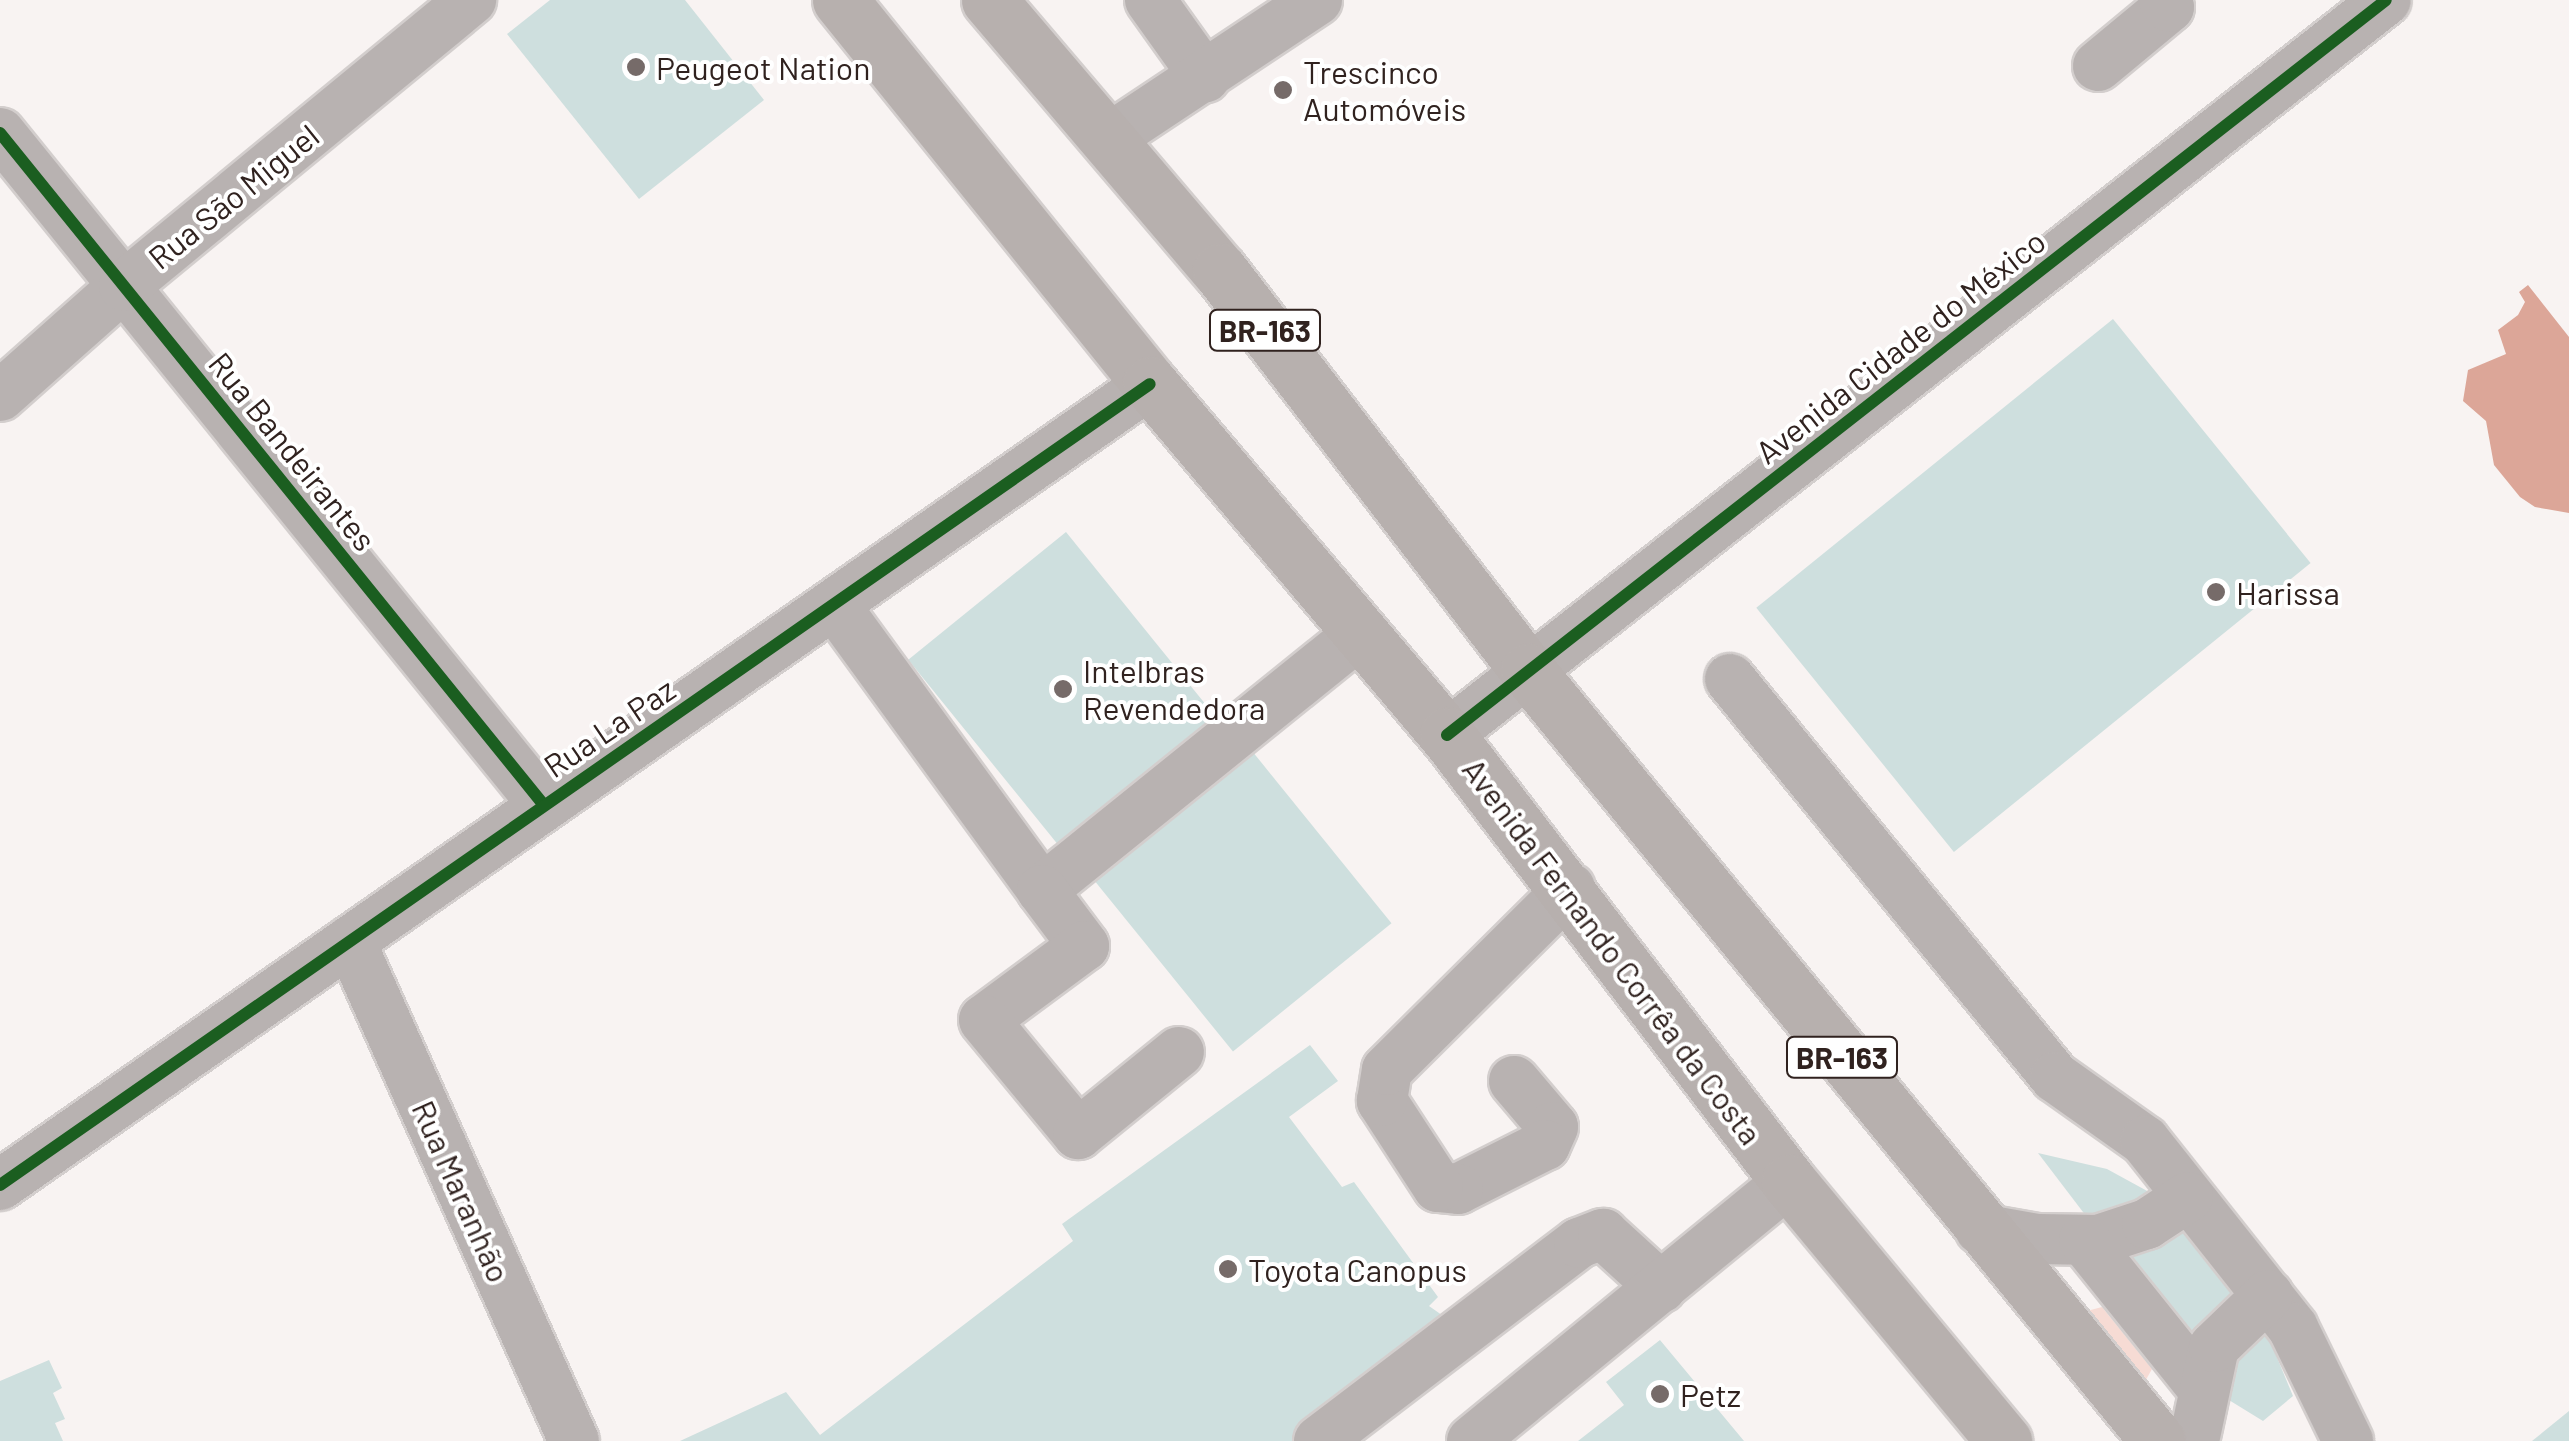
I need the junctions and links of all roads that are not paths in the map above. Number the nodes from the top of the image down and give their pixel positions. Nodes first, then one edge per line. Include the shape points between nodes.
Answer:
1 (471, 0) edge
2 (840, 0) edge
3 (988, 0) edge
4 (1150, 0) edge
5 (2164, 0) edge
6 (2386, 0) edge
7 (1296, 6) edge
8 (2098, 66) dead end
9 (1205, 77) junction
10 (0, 134) edge
11 (1108, 139) junction
12 (124, 286) junction
13 (1150, 384) junction
14 (0, 396) edge
15 (836, 608) junction
16 (1361, 633) junction
17 (1528, 671) junction
18 (1730, 679) dead end
19 (1447, 735) junction
20 (543, 804) junction
21 (1570, 888) junction
22 (1042, 890) junction
23 (350, 942) junction
24 (1180, 1052) dead end
25 (1514, 1081) dead end
26 (1789, 1182) junction
27 (0, 1185) edge
28 (2188, 1197) junction
29 (1980, 1230) junction
30 (2084, 1240) junction
31 (1661, 1287) junction
32 (2268, 1296) junction
33 (2201, 1386) junction
34 (574, 1441) edge
35 (1319, 1441) edge
36 (1472, 1441) edge
37 (2004, 1441) edge
38 (2158, 1441) edge
39 (2194, 1441) edge
40 (2348, 1441) edge

1 - 12 street, Rua São Miguel
2 - 13 highway, Avenida Fernando Corrêa da Costa
3 - 11 highway, BR-163
4 - 9 street
5 - 8 street via 2169,7
6 - 17 street, Avenida Cidade do México
7 - 9 street
9 - 11 street
10 - 12 street, Rua Bandeirantes
11 - 17 highway, BR-163 via 1220,272
12 - 14 street, Rua São Miguel
12 - 20 street, Rua Bandeirantes
13 - 15 street, Rua La Paz
13 - 16 highway, Avenida Fernando Corrêa da Costa
15 - 20 street, Rua La Paz
15 - 22 street
16 - 19 highway, Avenida Fernando Corrêa da Costa
16 - 22 street
17 - 19 street, Avenida Cidade do México
17 - 29 highway, BR-163
18 - 28 street via 2055,1077 2145,1141
19 - 21 highway, Avenida Fernando Corrêa da Costa
20 - 23 street, Rua La Paz
21 - 25 street via 1388,1070 1382,1101 1438,1187 1458,1189 1545,1145 1553,1127
21 - 26 highway, Avenida Fernando Corrêa da Costa
22 - 24 street via 1084,946 984,1020 1078,1134
23 - 27 street, Rua La Paz
23 - 34 street, Rua Maranhão
26 - 31 street
26 - 37 highway, Avenida Fernando Corrêa da Costa
28 - 30 street via 2124,1234
28 - 32 street
29 - 30 street
29 - 38 highway, BR-163
30 - 33 street
31 - 35 street via 1603,1234 1579,1243
31 - 36 street
32 - 33 street via 2223,1333
32 - 40 street via 2293,1328
33 - 39 street

